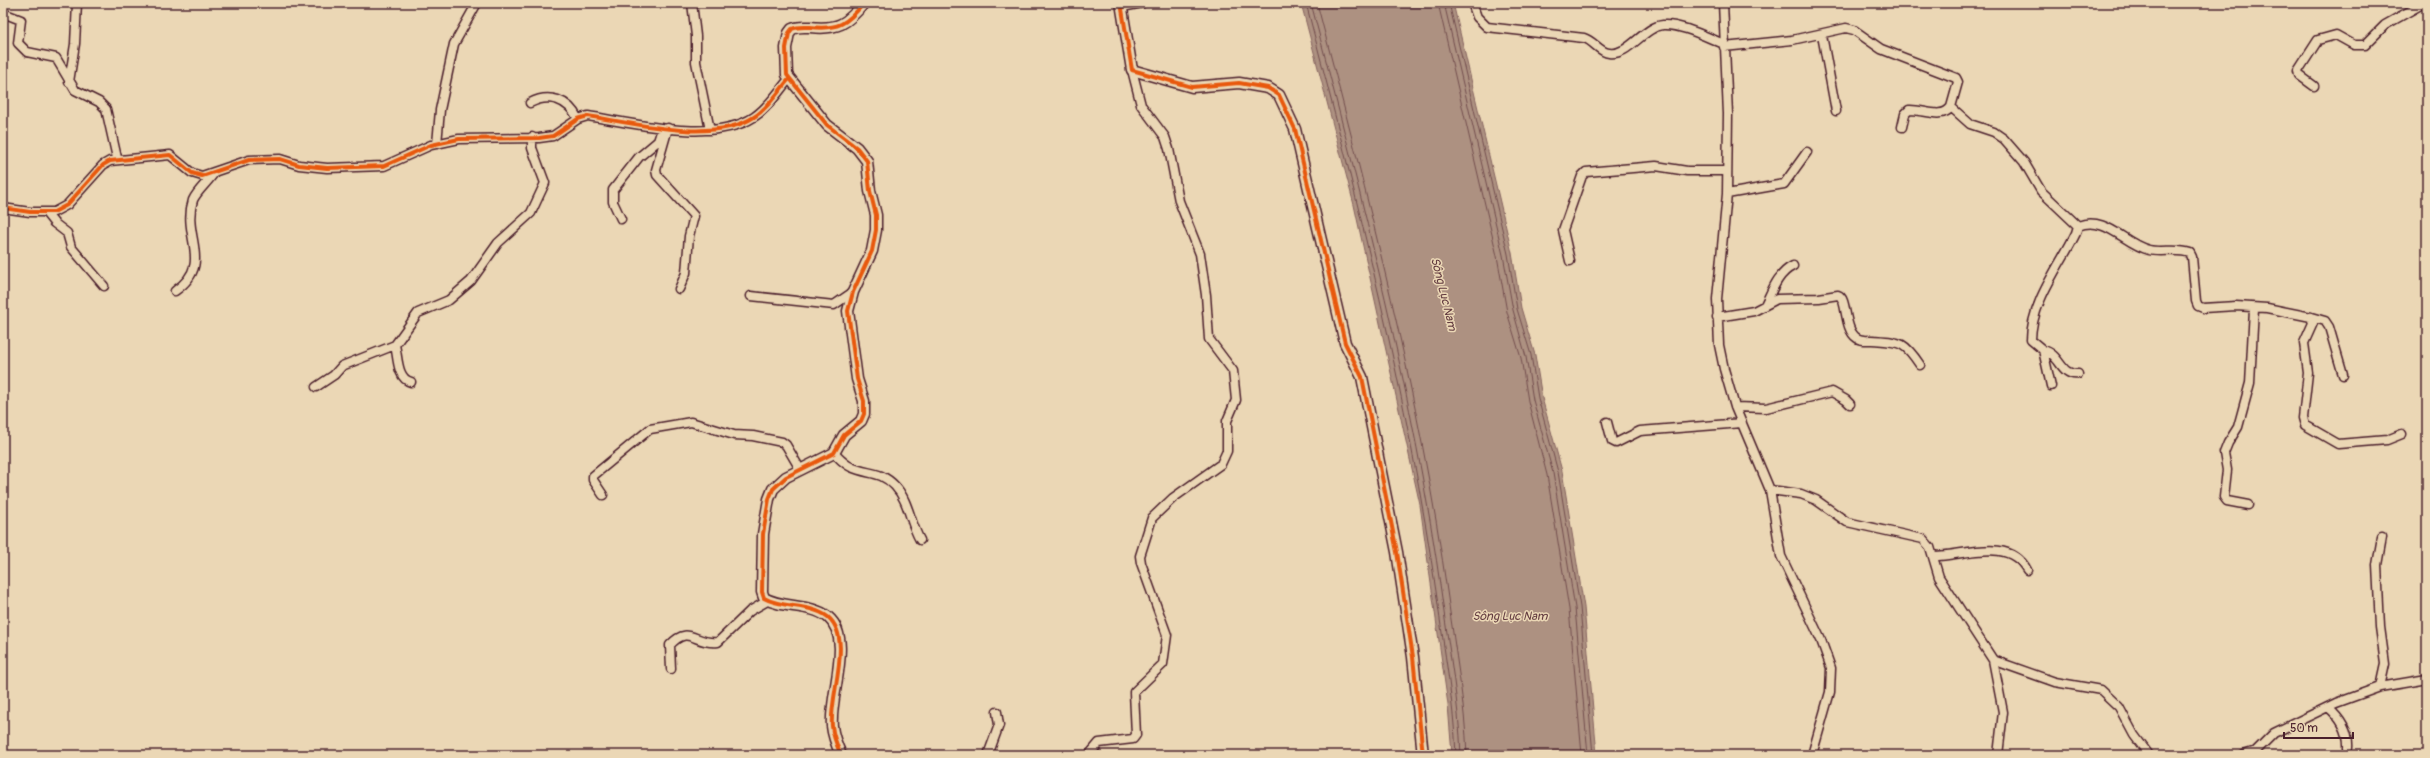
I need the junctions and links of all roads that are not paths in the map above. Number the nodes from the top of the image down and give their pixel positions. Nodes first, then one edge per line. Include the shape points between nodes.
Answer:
1 (77, 3) edge
2 (477, 3) edge
3 (692, 3) edge
4 (864, 3) edge
5 (1143, 3) edge
6 (1472, 3) edge
7 (1723, 3) edge
8 (2424, 3) edge
9 (1121, 5) edge
10 (3, 13) edge
11 (1822, 35) junction
12 (1724, 46) junction
13 (1132, 70) junction
14 (789, 79) junction
15 (69, 82) junction
16 (2314, 86) dead end
17 (530, 103) dead end
18 (1951, 107) junction
19 (1836, 111) dead end
20 (578, 119) junction
21 (1902, 127) dead end
22 (665, 128) junction
23 (710, 130) junction
24 (532, 137) junction
25 (437, 144) junction
26 (1807, 152) dead end
27 (117, 158) junction
28 (1727, 171) junction
29 (214, 173) junction
30 (1727, 194) junction
31 (3, 208) edge
32 (46, 213) junction
33 (621, 219) dead end
34 (2078, 226) junction
35 (1570, 261) dead end
36 (1793, 266) dead end
37 (104, 286) dead end
38 (679, 289) dead end
39 (175, 291) dead end
40 (852, 292) junction
41 (751, 296) dead end
42 (1764, 306) junction
43 (2254, 309) junction
44 (1717, 317) junction
45 (2311, 317) junction
46 (395, 345) junction
47 (2043, 350) junction
48 (1920, 365) dead end
49 (2078, 374) dead end
50 (2344, 375) dead end
51 (412, 382) dead end
52 (2051, 386) dead end
53 (316, 387) dead end
54 (1850, 404) dead end
55 (1735, 407) junction
56 (1607, 422) dead end
57 (1742, 424) junction
58 (2402, 434) dead end
59 (834, 453) junction
60 (800, 469) junction
61 (1770, 490) junction
62 (603, 495) dead end
63 (2248, 505) dead end
64 (2382, 537) dead end
65 (920, 540) dead end
66 (1934, 556) junction
67 (2028, 570) dead end
68 (769, 600) junction
69 (1993, 660) junction
70 (671, 669) dead end
71 (2427, 678) edge
72 (2380, 687) junction
73 (2328, 707) junction
74 (997, 712) dead end
75 (2348, 748) dead end
76 (841, 755) edge
77 (988, 755) edge
78 (1089, 755) edge
79 (1423, 755) edge
80 (1812, 755) edge
81 (1998, 755) edge
82 (2149, 755) edge
83 (2250, 755) edge

1 - 15 street via 75,44
2 - 25 street via 454,44 440,110
3 - 23 street via 696,62
4 - 14 street via 843,24 835,28 802,26 792,29 786,48 786,70
5 - 9 street
6 - 12 street via 1477,17 1487,27 1584,38 1609,53 1620,52 1653,28 1662,26 1677,26
7 - 12 street
8 - 16 street via 2385,25 2365,45 2354,44 2336,35 2318,40 2298,71 2299,76
9 - 13 street
10 - 15 street via 21,20 18,39 20,46 27,52 56,58
11 - 12 street
11 - 18 street via 1836,29 1854,30 1881,49 1956,78 1958,82
11 - 19 street
12 - 28 street via 1728,114
13 - 78 street via 1141,105 1165,137 1169,149 1179,201 1200,254 1209,339 1233,370 1236,400 1227,421 1226,458 1173,498 1152,518 1144,540 1141,563 1167,635 1163,664 1134,692 1136,735 1134,739 1100,743
13 - 79 street via 1192,87 1239,83 1268,88 1279,95 1295,129 1346,343 1362,377 1398,557 1413,657
14 - 23 street via 753,118 727,128
14 - 40 street via 827,125 858,148 867,162 876,230 872,251
15 - 27 street via 75,90 106,109
17 - 20 street via 543,97 553,98 567,104
18 - 21 street via 1942,114 1909,110 1905,114
18 - 34 street via 1970,124 1994,132 2004,139 2024,162 2041,191
20 - 22 street via 588,116
20 - 24 street via 553,136
22 - 23 street
22 - 33 street via 658,141 639,156 613,190 613,202
22 - 38 street via 657,175 694,216 689,236 686,273
24 - 25 street via 459,139
24 - 46 street via 532,148 545,183 532,213 498,243 471,281 449,300 418,313
25 - 29 street via 384,166 327,168 299,165 280,159 249,160
26 - 30 street via 1784,184
27 - 29 street via 170,155 196,175
27 - 32 street via 103,165 67,205
28 - 30 street
28 - 35 street via 1687,172 1656,166 1586,172 1582,176 1564,230
29 - 39 street via 193,201 192,232 196,257 192,274 187,282
30 - 44 street
31 - 32 street
32 - 37 street via 67,234 71,247
34 - 43 street via 2086,223 2097,224 2150,250 2190,253 2198,306 2236,306
34 - 47 street via 2039,303 2031,330 2031,340
36 - 42 street via 1780,276
40 - 41 street via 834,305
40 - 59 street via 848,311 857,379 864,408 861,421 844,435
42 - 44 street via 1754,311
42 - 48 street via 1787,297 1810,299 1842,296 1849,330 1858,339 1902,344 1909,348
43 - 45 street via 2267,308
43 - 63 street via 2250,382 2238,427 2224,453 2228,470 2224,497 2227,501
44 - 55 street via 1724,369
45 - 50 street via 2325,321 2329,327
45 - 58 street via 2313,323 2304,343 2308,373 2303,418 2305,425 2338,444 2387,440
46 - 51 street via 401,375
46 - 53 street via 342,366
47 - 49 street via 2057,357 2070,375
47 - 52 street
54 - 55 street via 1832,392 1766,408
55 - 57 street
56 - 57 street via 1612,441 1616,443 1640,431
57 - 61 street
59 - 60 street
59 - 65 street via 851,467 879,473 896,487 906,504 912,526
60 - 62 street via 782,442 734,435 700,424 676,423 650,429 593,476
60 - 68 street via 777,485 768,500 763,534 762,592
61 - 66 street via 1801,494 1816,500 1847,522 1923,539
61 - 80 street via 1780,556 1821,640 1831,668 1830,692
64 - 72 street via 2377,565 2384,664
66 - 67 street via 1999,550 2020,559
66 - 69 street via 1939,577
68 - 70 street via 750,611 718,642 704,643 688,635 682,636 670,645
68 - 76 street via 808,608 827,616 836,627 840,647 832,726
69 - 81 street via 2003,712
69 - 82 street via 2054,682 2101,690 2119,707
71 - 72 street
72 - 73 street
73 - 75 street via 2340,717 2347,735
73 - 83 street via 2274,733
74 - 77 street via 999,725

